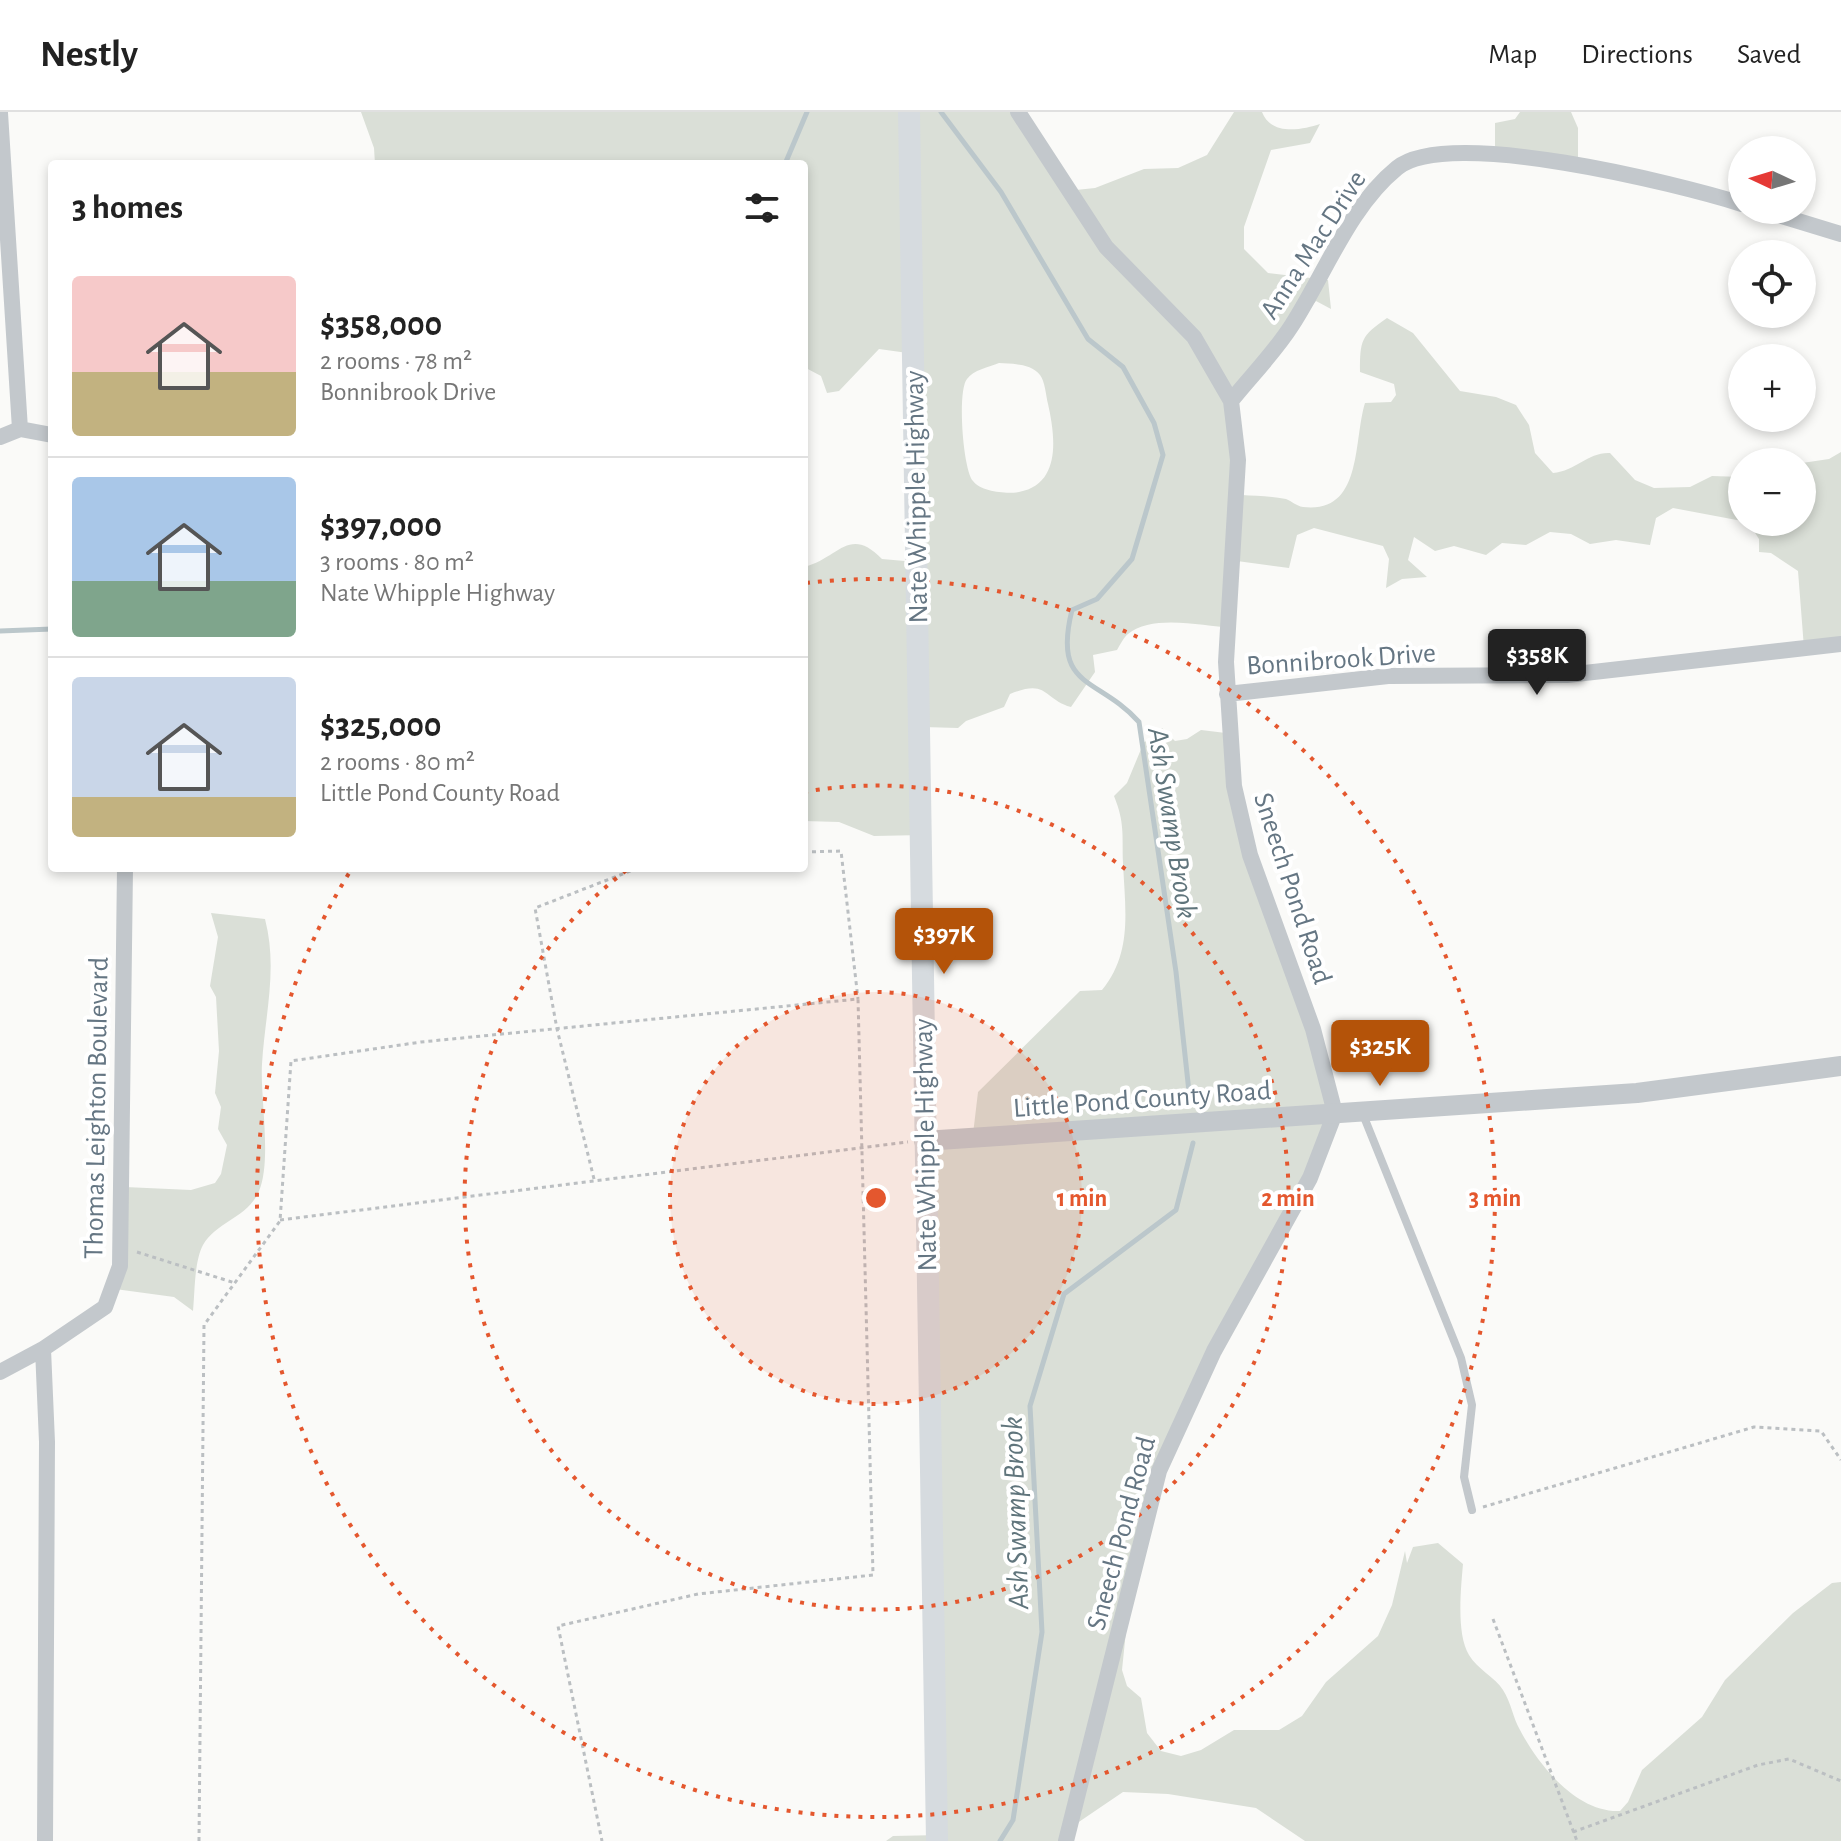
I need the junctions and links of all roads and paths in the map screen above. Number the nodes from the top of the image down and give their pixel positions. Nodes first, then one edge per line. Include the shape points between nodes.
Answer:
1 (909, 112) edge
2 (1018, 112) edge
3 (0, 113) edge
4 (1728, 201) edge
5 (1808, 224) edge
6 (1841, 234) edge
7 (1231, 401) junction
8 (20, 429) junction
9 (48, 434) edge
10 (0, 437) edge
11 (1841, 644) edge
12 (1227, 694) junction
13 (808, 852) edge
14 (125, 872) edge
15 (628, 872) edge
16 (858, 999) junction
17 (557, 1029) junction
18 (1841, 1066) edge
19 (1361, 1111) junction
20 (1335, 1113) junction
21 (924, 1141) junction
22 (865, 1147) junction
23 (594, 1181) junction
24 (280, 1221) junction
25 (123, 1245) junction
26 (235, 1283) junction
27 (43, 1349) junction
28 (0, 1372) edge
29 (1841, 1460) edge
30 (1472, 1510) joint
31 (1493, 1619) dead end
32 (1841, 1781) edge
33 (1573, 1832) junction
34 (45, 1841) edge
35 (199, 1841) edge
36 (602, 1841) edge
37 (937, 1841) edge
38 (1066, 1841) edge
39 (1577, 1841) edge

1 - 21 main road, Nate Whipple Highway
2 - 7 street, Sneech Pond Road via 1106,247 1194,337
3 - 8 street
4 - 7 street, Anna Mac Drive via 1596,168 1453,151 1419,156 1400,165 1367,200 1291,327
5 - 6 street
7 - 12 street, Sneech Pond Road via 1238,460
8 - 9 street
8 - 10 street
11 - 12 street, Bonnibrook Drive via 1556,676 1388,676
12 - 20 street, Sneech Pond Road via 1241,823 1313,1029
13 - 16 path via 841,851
14 - 25 street, Thomas Leighton Boulevard
15 - 17 path via 535,908
16 - 17 path
16 - 22 path
17 - 23 path
17 - 24 path via 291,1061
18 - 19 street, Little Pond County Road via 1684,1088
19 - 20 street, Little Pond County Road
19 - 30 lane via 1461,1358 1472,1405 1464,1477
20 - 21 street, Little Pond County Road
20 - 38 street, Sneech Pond Road via 1310,1178 1214,1351 1159,1471
21 - 22 path
21 - 37 main road, Nate Whipple Highway
22 - 23 path
22 - 36 path via 873,1575 698,1594 558,1626
23 - 24 path
24 - 26 path
25 - 26 path
25 - 27 street, Thomas Leighton Boulevard via 105,1307
26 - 35 path via 204,1325
27 - 28 street, Thomas Leighton Boulevard
27 - 34 street
29 - 30 path via 1821,1431 1754,1427
31 - 33 path
32 - 33 path via 1789,1759 1758,1765
33 - 39 path

